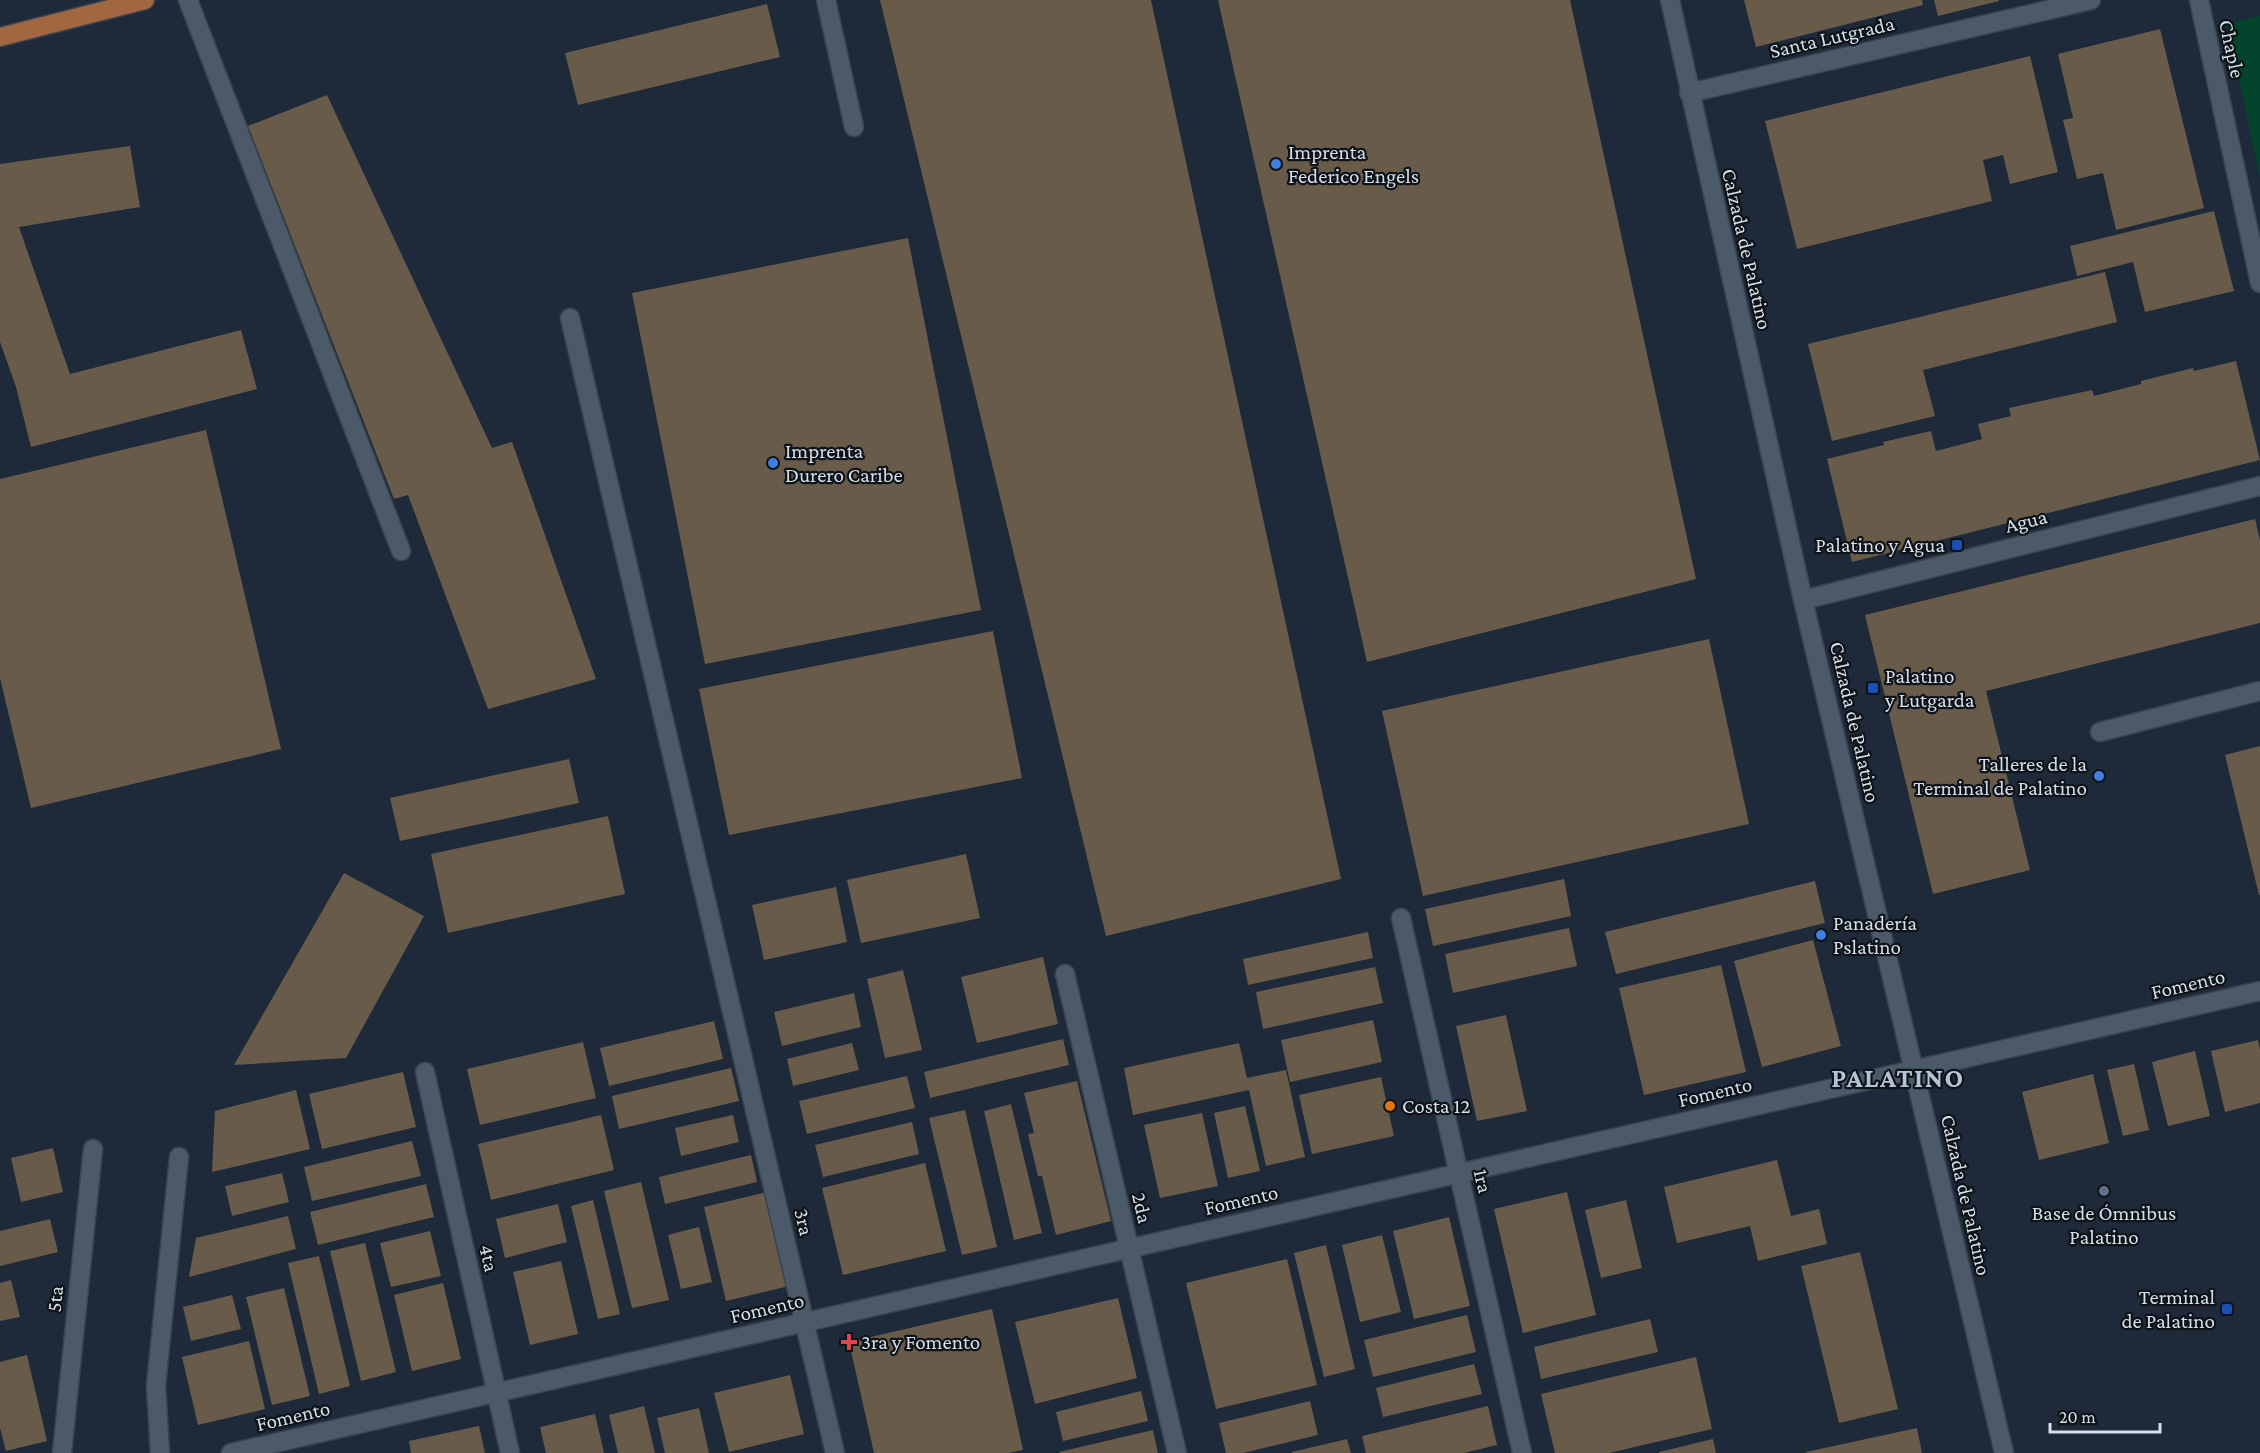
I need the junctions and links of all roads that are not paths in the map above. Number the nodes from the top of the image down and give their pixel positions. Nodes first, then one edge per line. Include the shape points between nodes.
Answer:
1 (145, 0) edge
2 (188, 0) edge
3 (826, 0) edge
4 (1670, 0) edge
5 (2091, 0) edge
6 (2199, 0) edge
7 (0, 37) edge
8 (1689, 93) junction
9 (854, 127) dead end
10 (2260, 283) edge
11 (570, 318) dead end
12 (2260, 486) edge
13 (401, 551) dead end
14 (1803, 600) junction
15 (2260, 692) edge
16 (2100, 732) dead end
17 (1401, 918) dead end
18 (1065, 974) dead end
19 (2260, 991) edge
20 (1913, 1070) junction
21 (425, 1072) dead end
22 (93, 1149) dead end
23 (179, 1157) dead end
24 (1459, 1173) junction
25 (1129, 1249) junction
26 (805, 1323) junction
27 (496, 1393) junction
28 (62, 1453) edge
29 (160, 1453) edge
30 (231, 1453) edge
31 (510, 1453) edge
32 (835, 1453) edge
33 (1177, 1453) edge
34 (1522, 1453) edge
35 (2004, 1453) edge

1 - 7 main road
2 - 13 street
3 - 9 street
4 - 8 street, Calzada de Palatino
5 - 8 street, Santa Lutgrada
6 - 10 street, Chaple
8 - 14 street, Calzada de Palatino
11 - 26 street, 3ra
12 - 14 street, Agua
14 - 20 street, Calzada de Palatino
15 - 16 street
17 - 24 street, 1ra
18 - 25 street, 2da
19 - 20 street, Fomento
20 - 24 street, Fomento
20 - 35 street, Calzada de Palatino
21 - 27 street, 4ta
22 - 28 street, 5ta
23 - 29 street via 156,1386
24 - 25 street, Fomento
24 - 34 street, 1ra
25 - 26 street, Fomento
25 - 33 street, 2da
26 - 27 street, Fomento
26 - 32 street, 3ra
27 - 30 street, Fomento
27 - 31 street, 4ta

